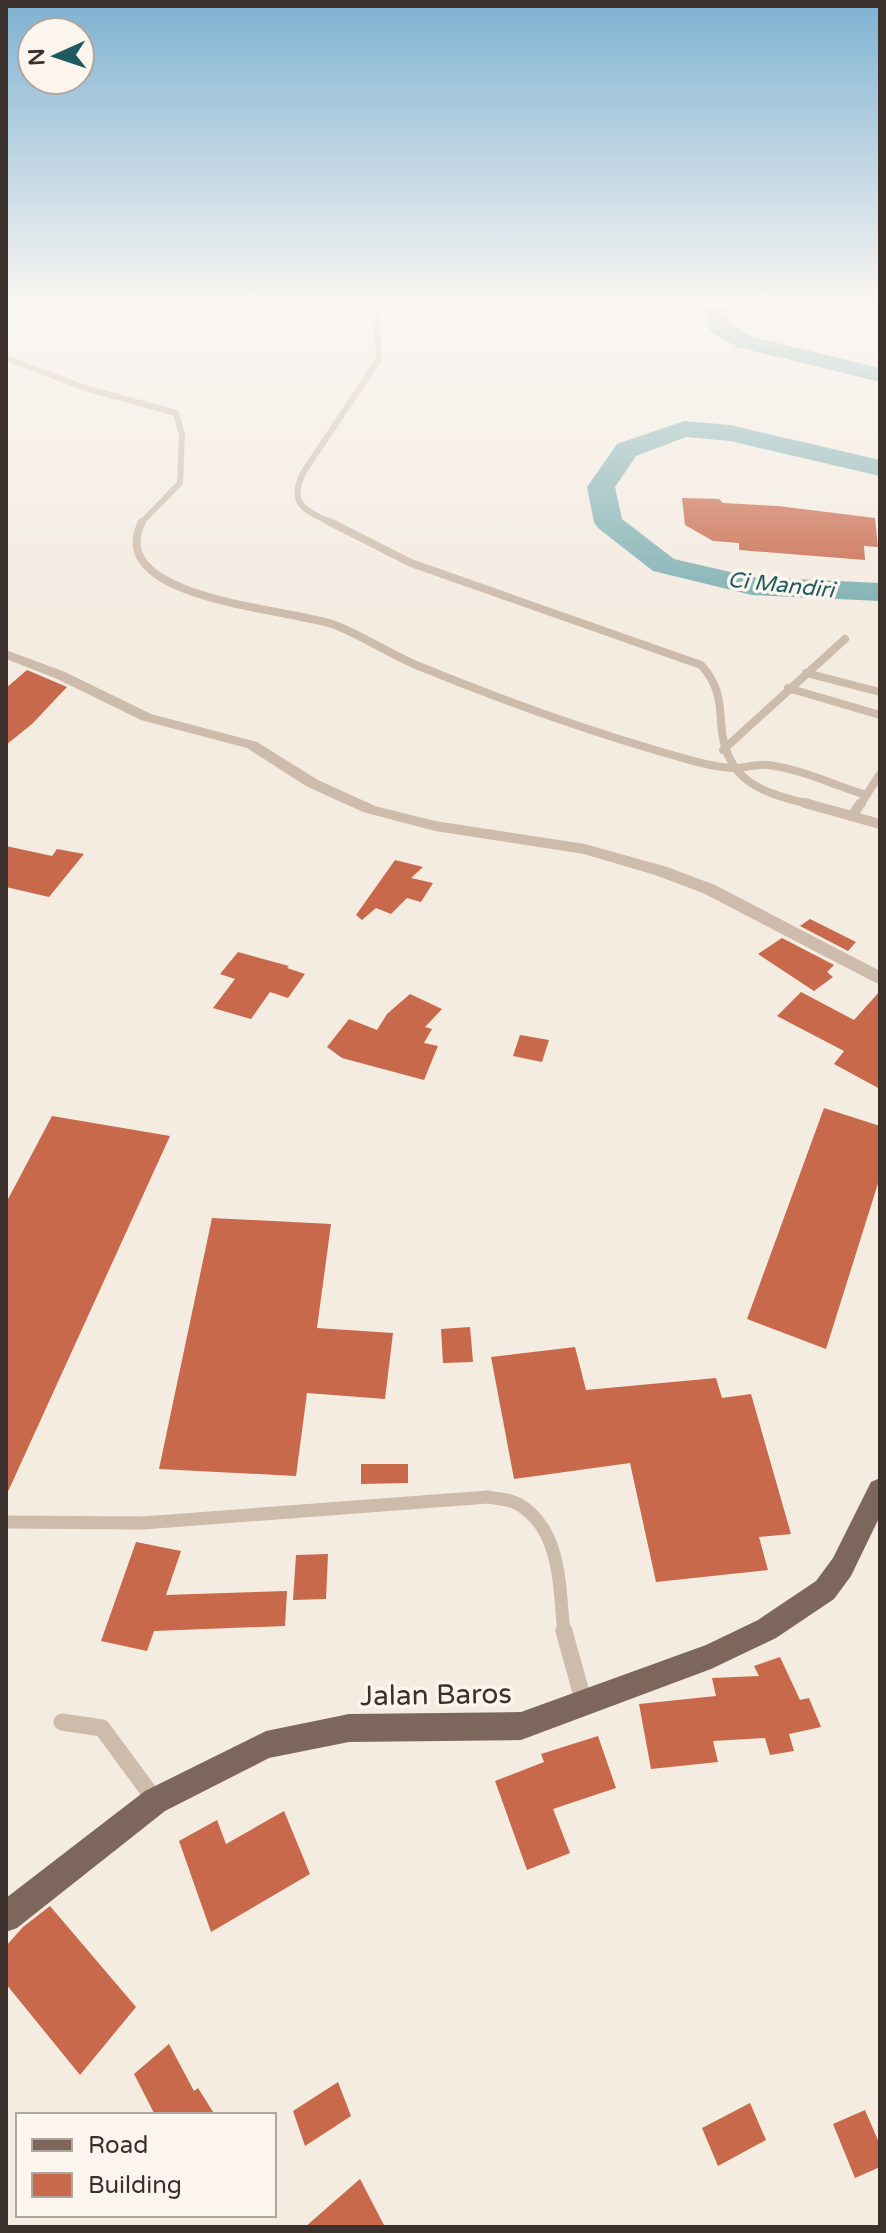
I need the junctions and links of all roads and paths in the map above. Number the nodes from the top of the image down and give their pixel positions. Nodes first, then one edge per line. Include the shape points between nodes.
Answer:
1 (161, 410) edge
2 (344, 410) edge
3 (845, 639) dead end
4 (6, 654) edge
5 (806, 673) junction
6 (788, 688) junction
7 (880, 692) edge
8 (880, 715) edge
9 (723, 750) junction
10 (733, 768) junction
11 (880, 774) edge
12 (866, 795) junction
13 (854, 813) junction
14 (880, 824) edge
15 (880, 979) edge
16 (880, 1490) edge
17 (6, 1522) edge
18 (584, 1704) junction
19 (62, 1722) dead end
20 (155, 1801) junction
21 (6, 1917) edge

1 - 10 lane via 178,415 180,483 142,518 137,531 138,555 161,578 215,600 333,625 512,701 655,750
2 - 9 lane via 303,473 296,491 302,508 411,563 701,665 719,689
3 - 5 lane
4 - 15 street via 146,717 252,745 312,783 369,809 450,829 585,849 673,875
5 - 6 lane
5 - 7 lane
6 - 8 lane
6 - 9 lane
9 - 10 lane
10 - 12 lane via 768,765
10 - 13 lane via 767,791
11 - 12 lane
12 - 13 lane
13 - 14 lane
16 - 18 main road, Jalan Baros via 825,1590 792,1615 711,1656
17 - 18 lane via 143,1523 488,1497 516,1502 539,1520 550,1539 566,1646
18 - 20 main road, Jalan Baros via 521,1726 349,1728 266,1745
19 - 20 lane via 102,1728
20 - 21 main road, Jalan Baros

